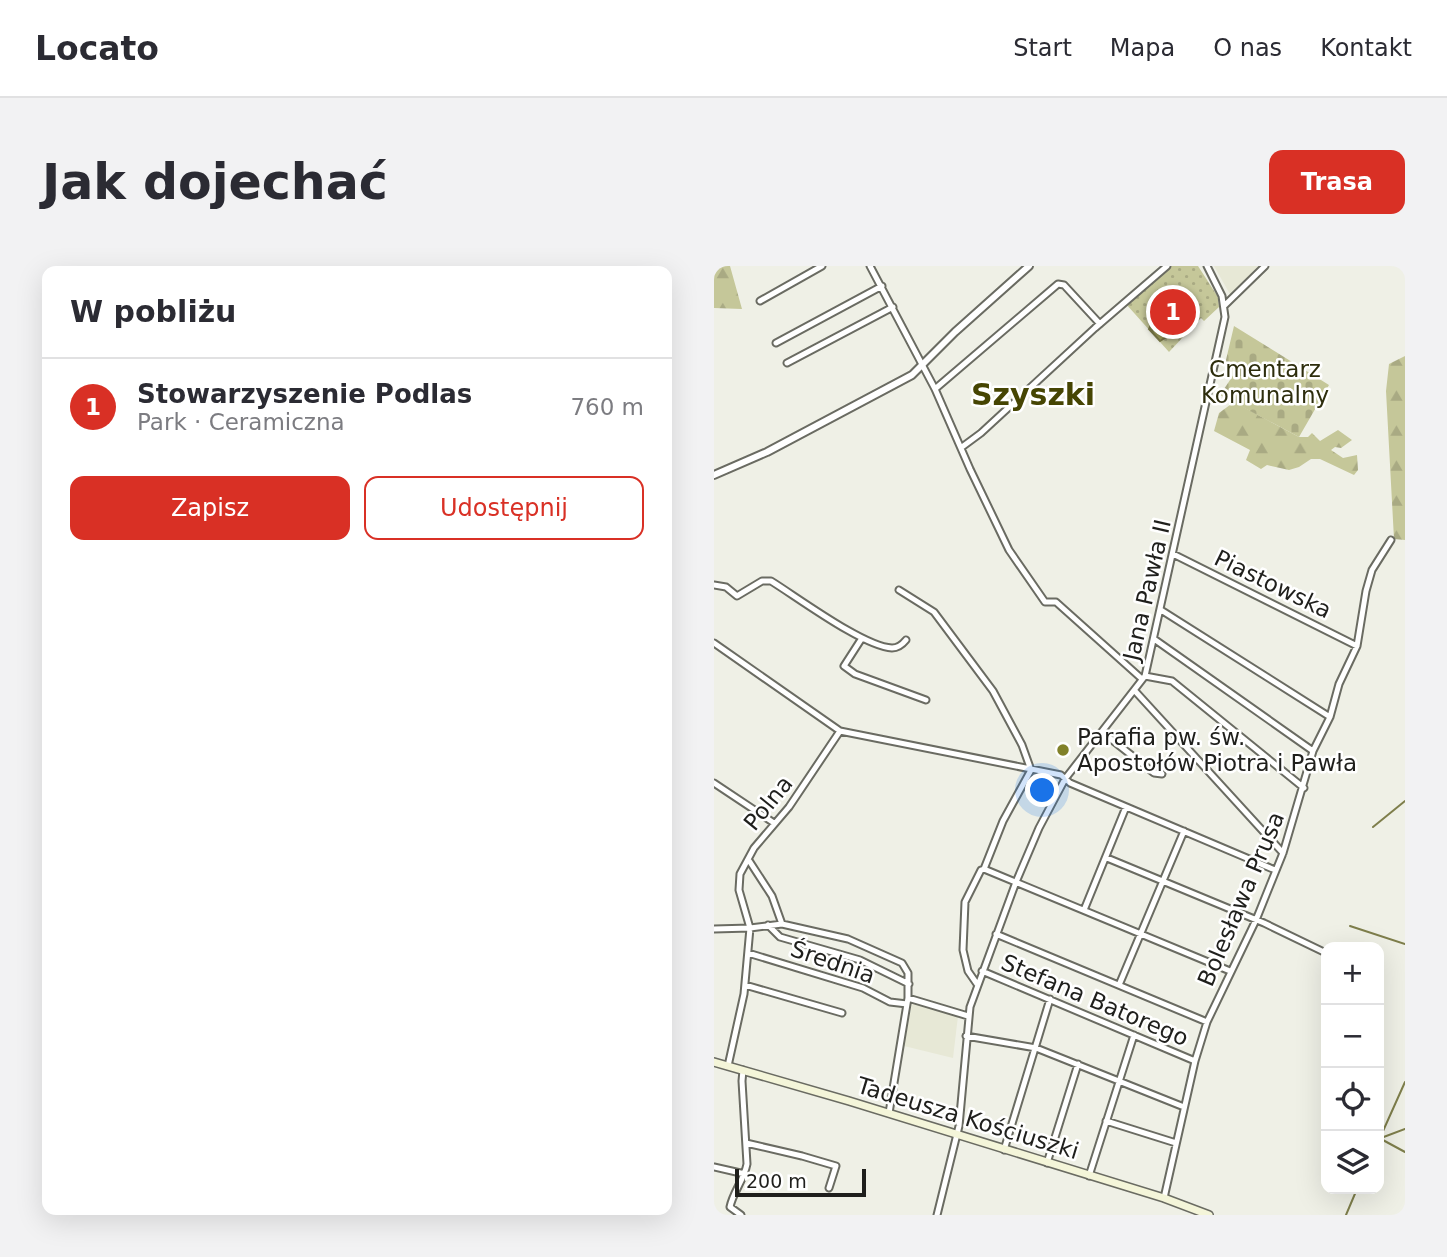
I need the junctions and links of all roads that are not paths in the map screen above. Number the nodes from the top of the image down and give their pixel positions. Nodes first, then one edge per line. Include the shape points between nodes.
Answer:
1 (822, 266) edge
2 (870, 266) edge
3 (1029, 266) edge
4 (1167, 266) edge
5 (1207, 266) edge
6 (1265, 266) edge
7 (882, 286) junction
8 (760, 301) dead end
9 (1225, 305) junction
10 (893, 307) junction
11 (1100, 324) junction
12 (776, 343) dead end
13 (787, 363) dead end
14 (923, 366) junction
15 (935, 389) junction
16 (962, 447) junction
17 (714, 475) edge
18 (1391, 540) dead end
19 (1173, 554) junction
20 (714, 585) edge
21 (898, 590) dead end
22 (1161, 610) junction
23 (862, 638) junction
24 (1154, 639) junction
25 (906, 640) dead end
26 (714, 643) edge
27 (1357, 646) junction
28 (1144, 678) junction
29 (1135, 691) junction
30 (926, 700) dead end
31 (1330, 717) junction
32 (839, 731) junction
33 (1102, 732) junction
34 (1313, 751) junction
35 (1031, 770) junction
36 (1162, 774) dead end
37 (1065, 779) junction
38 (714, 783) edge
39 (1304, 788) junction
40 (1126, 807) junction
41 (774, 823) junction
42 (1184, 831) junction
43 (1283, 853) junction
44 (1107, 858) junction
45 (748, 859) junction
46 (984, 869) junction
47 (1275, 870) junction
48 (1016, 882) junction
49 (1163, 882) junction
50 (1084, 910) junction
51 (1256, 920) junction
52 (782, 924) junction
53 (768, 925) junction
54 (750, 928) junction
55 (714, 929) edge
56 (996, 934) junction
57 (1142, 934) junction
58 (1321, 951) edge
59 (748, 953) junction
60 (982, 971) junction
61 (1230, 971) junction
62 (909, 984) junction
63 (977, 984) junction
64 (745, 985) junction
65 (1119, 985) junction
66 (1050, 999) junction
67 (908, 1001) junction
68 (842, 1013) dead end
69 (968, 1016) junction
70 (1207, 1022) junction
71 (1134, 1035) junction
72 (967, 1036) junction
73 (1036, 1048) junction
74 (1195, 1060) junction
75 (714, 1062) edge
76 (1078, 1064) junction
77 (728, 1066) junction
78 (743, 1070) junction
79 (1118, 1081) junction
80 (1184, 1107) junction
81 (888, 1114) junction
82 (1106, 1121) junction
83 (957, 1135) junction
84 (746, 1143) junction
85 (1176, 1143) junction
86 (1004, 1150) junction
87 (1047, 1163) junction
88 (714, 1167) edge
89 (745, 1174) junction
90 (1089, 1176) junction
91 (829, 1188) dead end
92 (1164, 1198) junction
93 (1204, 1214) edge
94 (741, 1215) edge
95 (937, 1215) edge

1 - 8 street
2 - 7 street
3 - 14 street
4 - 11 street
5 - 9 street
6 - 9 street
7 - 10 street
7 - 12 street
9 - 19 street, Jana Pawła II
10 - 13 street
10 - 14 street
11 - 15 street via 1058,284
11 - 16 street
14 - 15 street
14 - 17 street via 776,448
15 - 16 street
16 - 28 street via 1009,550 1045,602 1056,602
18 - 27 street, Bolesława Prusa via 1372,569
19 - 22 street, Jana Pawła II
19 - 27 street, Piastowska
20 - 23 street via 737,596 762,581 771,581
21 - 35 street via 934,612 993,691
22 - 24 street, Jana Pawła II
22 - 31 street
23 - 25 street via 891,648
23 - 30 street via 844,666
24 - 28 street, Jana Pawła II
24 - 34 street
26 - 32 street
27 - 31 street, Bolesława Prusa
28 - 29 street, Jana Pawła II
28 - 39 street via 1172,681
29 - 33 street, Jana Pawła II
29 - 43 street
31 - 34 street, Bolesława Prusa
32 - 35 street
32 - 41 street, Polna
33 - 36 street via 1154,773
33 - 37 street, Jana Pawła II
34 - 39 street, Bolesława Prusa
35 - 37 street
35 - 46 street
37 - 40 street
37 - 48 street, Jana Pawła II
38 - 41 street
39 - 43 street, Bolesława Prusa
40 - 42 street
40 - 44 street
41 - 45 street, Polna
42 - 47 street
42 - 49 street
43 - 47 street, Bolesława Prusa
44 - 49 street
44 - 50 street
45 - 52 street via 772,896
45 - 54 street, Polna via 737,882
46 - 48 street
46 - 63 street via 965,902 963,950
47 - 51 street, Bolesława Prusa
48 - 50 street
48 - 56 street, Jana Pawła II
49 - 51 street
49 - 57 street
50 - 57 street
51 - 58 street
51 - 61 street, Bolesława Prusa
52 - 53 street
52 - 62 street via 848,939 899,961
53 - 54 street
53 - 62 street via 780,937 860,960
54 - 55 street
54 - 59 street, Polna
56 - 60 street, Jana Pawła II
56 - 65 street
57 - 61 street
57 - 65 street
59 - 64 street, Polna
59 - 67 street, Średnia via 863,988 890,1002
60 - 63 street, Jana Pawła II
60 - 66 street, Stefana Batorego
61 - 70 street, Bolesława Prusa
62 - 67 street
63 - 69 street, Jana Pawła II
64 - 68 street
64 - 77 street, Polna
65 - 70 street
66 - 71 street, Stefana Batorego
66 - 73 street
67 - 69 street, Średnia
67 - 81 street
69 - 72 street, Jana Pawła II
70 - 74 street, Bolesława Prusa
71 - 74 street, Stefana Batorego
71 - 79 street
72 - 73 street
72 - 83 street, Jana Pawła II
73 - 76 street
73 - 86 street
74 - 80 street, Bolesława Prusa
75 - 77 main road, Tadeusza Kościuszki
76 - 79 street
76 - 87 street
77 - 78 main road, Tadeusza Kościuszki
78 - 81 main road, Tadeusza Kościuszki
78 - 84 street
79 - 80 street
79 - 82 street
80 - 85 street, Bolesława Prusa
81 - 83 main road, Tadeusza Kościuszki
82 - 85 street
82 - 90 street
83 - 86 main road, Tadeusza Kościuszki
83 - 95 street, Jana Pawła II
84 - 89 street
84 - 91 street via 836,1166
85 - 92 street, Bolesława Prusa
86 - 87 main road, Tadeusza Kościuszki
87 - 90 main road, Tadeusza Kościuszki
88 - 89 street
89 - 94 street via 730,1207
90 - 92 main road, Tadeusza Kościuszki
92 - 93 main road, Tadeusza Kościuszki

